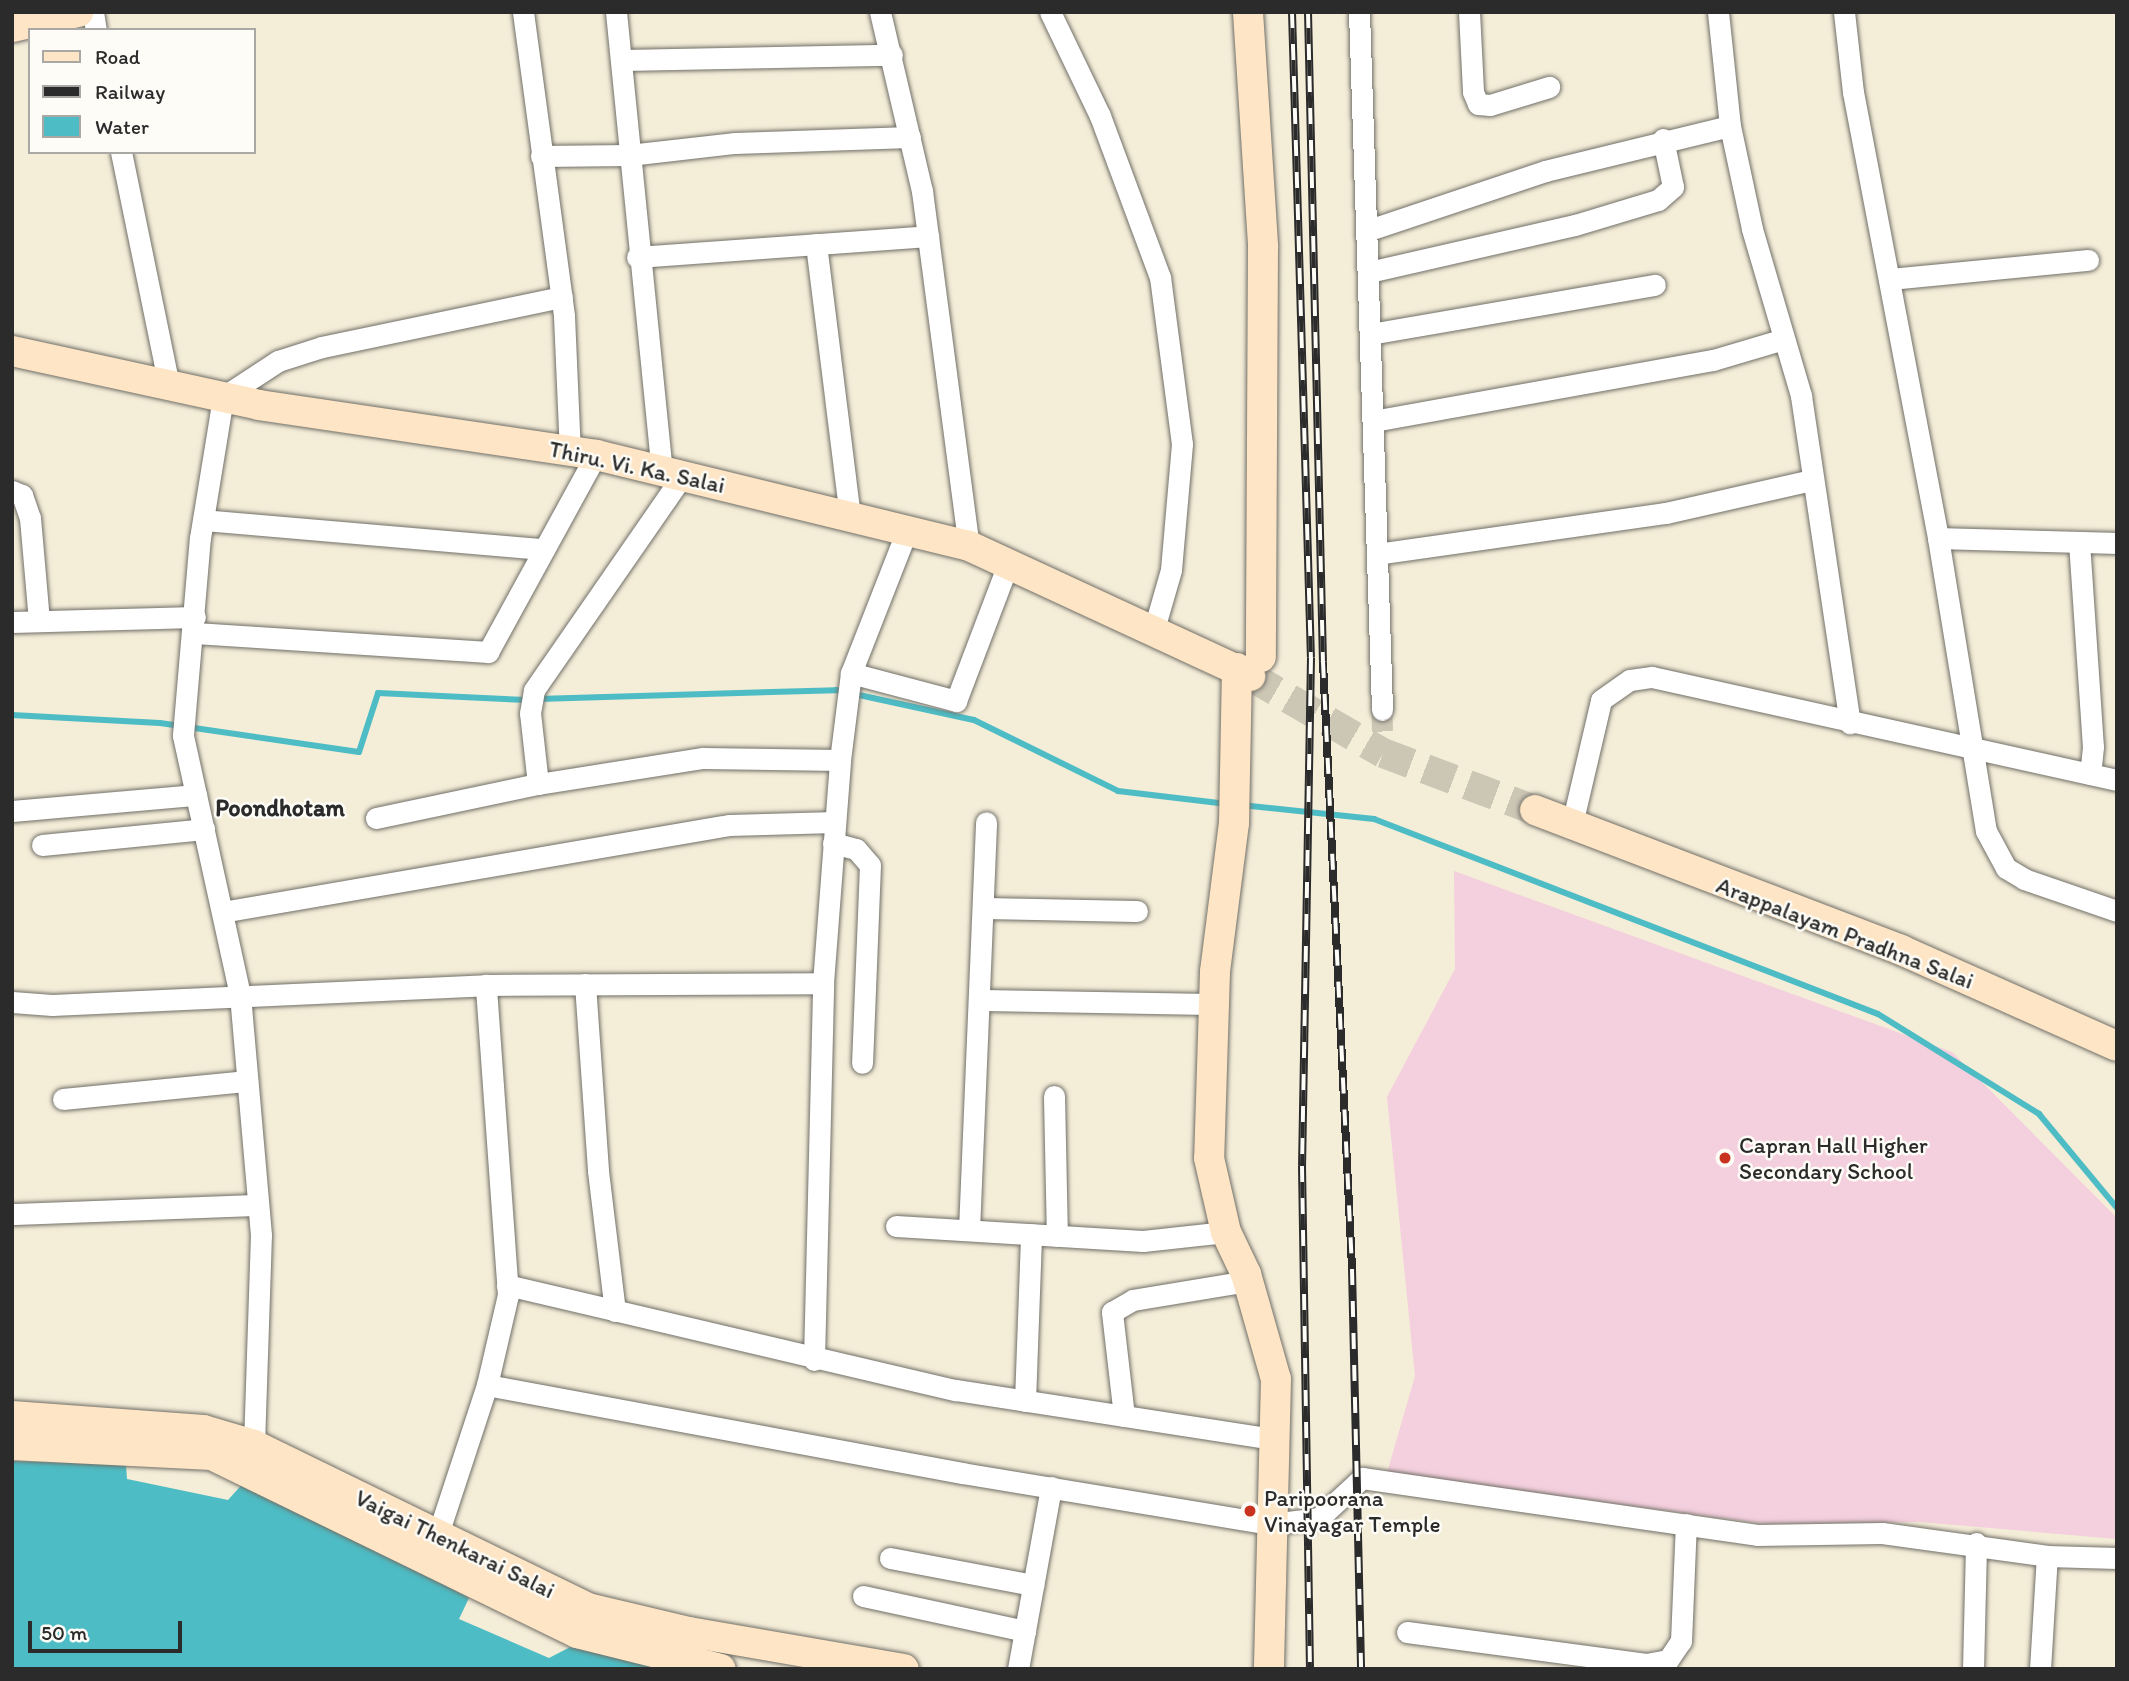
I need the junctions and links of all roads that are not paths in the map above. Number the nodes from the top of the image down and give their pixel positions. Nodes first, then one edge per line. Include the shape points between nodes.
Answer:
1 (78, 12) edge
2 (523, 12) edge
3 (616, 12) edge
4 (880, 12) edge
5 (1050, 12) edge
6 (1248, 12) edge
7 (1359, 12) edge
8 (1469, 12) edge
9 (1718, 12) edge
10 (1844, 12) edge
11 (12, 27) edge
12 (892, 55) junction
13 (621, 61) junction
14 (1549, 87) dead end
15 (1730, 126) junction
16 (909, 137) junction
17 (1662, 139) junction
18 (121, 154) edge
19 (629, 155) junction
20 (541, 156) junction
21 (1366, 231) junction
22 (928, 236) junction
23 (817, 244) junction
24 (637, 257) junction
25 (2088, 260) dead end
26 (1369, 272) junction
27 (1891, 279) junction
28 (1655, 285) dead end
29 (562, 297) junction
30 (1370, 334) junction
31 (1784, 339) junction
32 (12, 351) edge
33 (169, 385) junction
34 (223, 397) junction
35 (1373, 421) junction
36 (583, 453) junction
37 (673, 472) junction
38 (1811, 480) junction
39 (12, 491) edge
40 (850, 516) junction
41 (203, 520) junction
42 (907, 530) junction
43 (1938, 538) junction
44 (2079, 542) junction
45 (2117, 543) edge
46 (969, 546) junction
47 (544, 549) junction
48 (1377, 554) junction
49 (1008, 564) junction
50 (39, 621) junction
51 (12, 622) edge
52 (195, 625) junction
53 (1154, 629) junction
54 (1249, 667) junction
55 (851, 673) junction
56 (1382, 710) tunnel mouth
57 (1850, 723) junction
58 (1976, 749) junction
59 (840, 760) junction
60 (2090, 774) junction
61 (2117, 780) edge
62 (538, 784) junction
63 (196, 795) junction
64 (1535, 810) tunnel mouth
65 (12, 811) edge
66 (376, 818) dead end
67 (986, 822) dead end
68 (1572, 824) junction
69 (204, 829) junction
70 (834, 832) junction
71 (42, 845) dead end
72 (983, 908) junction
73 (1137, 911) dead end
74 (2117, 911) edge
75 (222, 912) junction
76 (823, 982) junction
77 (585, 984) junction
78 (486, 985) junction
79 (240, 995) junction
80 (979, 1000) junction
81 (12, 1002) edge
82 (1214, 1004) junction
83 (2117, 1046) edge
84 (862, 1063) dead end
85 (247, 1081) junction
86 (1054, 1096) dead end
87 (63, 1098) dead end
88 (258, 1205) junction
89 (12, 1214) edge
90 (896, 1226) dead end
91 (969, 1230) junction
92 (1226, 1232) junction
93 (1031, 1234) junction
94 (1057, 1236) junction
95 (1248, 1281) junction
96 (507, 1284) junction
97 (615, 1311) junction
98 (814, 1360) junction
99 (487, 1385) junction
100 (1026, 1401) junction
101 (12, 1416) edge
102 (1124, 1416) junction
103 (1273, 1439) junction
104 (12, 1445) edge
105 (254, 1445) junction
106 (1051, 1487) junction
107 (1271, 1524) junction
108 (1686, 1524) junction
109 (437, 1537) junction
110 (1976, 1543) junction
111 (2047, 1556) junction
112 (890, 1558) dead end
113 (2117, 1558) edge
114 (1033, 1585) junction
115 (863, 1596) dead end
116 (1025, 1631) junction
117 (1407, 1632) dead end
118 (720, 1669) edge
119 (904, 1669) edge
120 (1018, 1669) edge
121 (1269, 1669) edge
122 (1973, 1669) edge
123 (2040, 1669) edge

1 - 11 street
2 - 20 street
3 - 13 street
4 - 12 street
5 - 53 street via 1100,116 1160,277 1182,444 1171,570
6 - 54 street via 1263,247
7 - 21 street
8 - 14 street via 1473,92 1478,104 1490,105
9 - 15 street
10 - 27 street via 1853,92
12 - 13 street
12 - 16 street
13 - 19 street
15 - 17 street
15 - 31 street via 1752,229
16 - 19 street via 735,143
16 - 22 street
17 - 21 street via 1545,171
17 - 26 street via 1673,187 1658,200 1575,225
18 - 33 street
19 - 20 street
19 - 24 street
20 - 29 street
21 - 26 street
22 - 23 street
22 - 46 street
23 - 24 street
23 - 40 street
24 - 37 street
25 - 27 street
26 - 30 street
27 - 43 street
28 - 30 street
29 - 34 street via 322,347 278,361
29 - 36 street
30 - 35 street
31 - 35 street via 1713,360
31 - 38 street via 1801,396
32 - 33 street, Thiru. Vi. Ka. Salai
33 - 34 street, Thiru. Vi. Ka. Salai
34 - 36 street, Thiru. Vi. Ka. Salai
34 - 41 street
35 - 48 street
36 - 37 street, Thiru. Vi. Ka. Salai
36 - 47 street
37 - 40 street, Thiru. Vi. Ka. Salai
37 - 62 street via 534,690 530,713
38 - 48 street via 1667,513
38 - 57 street
39 - 50 street via 22,495 30,517
40 - 42 street, Thiru. Vi. Ka. Salai
41 - 47 street
41 - 52 street
42 - 46 street, Thiru. Vi. Ka. Salai
42 - 55 street
43 - 44 street
43 - 58 street
44 - 45 street
44 - 60 street via 2093,747
46 - 49 street, Thiru. Vi. Ka. Salai
47 - 52 street via 488,652
48 - 56 street
49 - 53 street, Thiru. Vi. Ka. Salai
49 - 55 street via 956,701
50 - 51 street
50 - 52 street
52 - 63 street via 183,725
53 - 54 street, Thiru. Vi. Ka. Salai
54 - 82 street
55 - 59 street
57 - 58 street
57 - 68 street via 1651,677 1630,680 1601,701
58 - 60 street
58 - 74 street via 1986,831 2006,868 2024,879
59 - 62 street via 703,758
59 - 70 street
60 - 61 street
62 - 66 street
63 - 65 street
63 - 69 street
64 - 68 street, Arappalayam Pradhna Salai
67 - 72 street
68 - 83 street, Arappalayam Pradhna Salai via 1901,950
69 - 71 street
69 - 75 street
70 - 75 street via 729,825
70 - 76 street
70 - 84 street via 870,865
72 - 73 street
72 - 80 street
75 - 79 street
76 - 77 street
76 - 98 street
77 - 78 street
77 - 97 street via 598,1171
78 - 79 street
78 - 96 street
79 - 81 street via 52,1005
79 - 85 street
80 - 82 street
80 - 91 street
82 - 92 street via 1209,1158
85 - 87 street
85 - 88 street
86 - 94 street
88 - 89 street
88 - 105 street
90 - 91 street
91 - 93 street
92 - 94 street via 1143,1241
92 - 95 street
93 - 94 street
93 - 100 street
95 - 102 street via 1133,1300 1112,1312
95 - 103 street via 1276,1380
96 - 97 street
96 - 99 street
97 - 98 street
98 - 100 street
99 - 106 street
99 - 109 street
100 - 102 street
101 - 105 street, Vaigai Thenkarai Salai via 204,1430
102 - 103 street
103 - 107 street
104 - 118 street, Vaigai Thenkarai Salai via 212,1455 577,1633
105 - 109 street, Vaigai Thenkarai Salai
106 - 107 street
106 - 114 street
107 - 108 street via 1319,1517 1362,1478
107 - 121 street
108 - 110 street via 1757,1535 1882,1533
108 - 117 street via 1681,1641 1668,1660 1646,1664
109 - 119 street, Vaigai Thenkarai Salai via 588,1608
110 - 111 street
110 - 122 street
111 - 113 street
111 - 123 street
112 - 114 street
114 - 116 street
115 - 116 street
116 - 120 street

